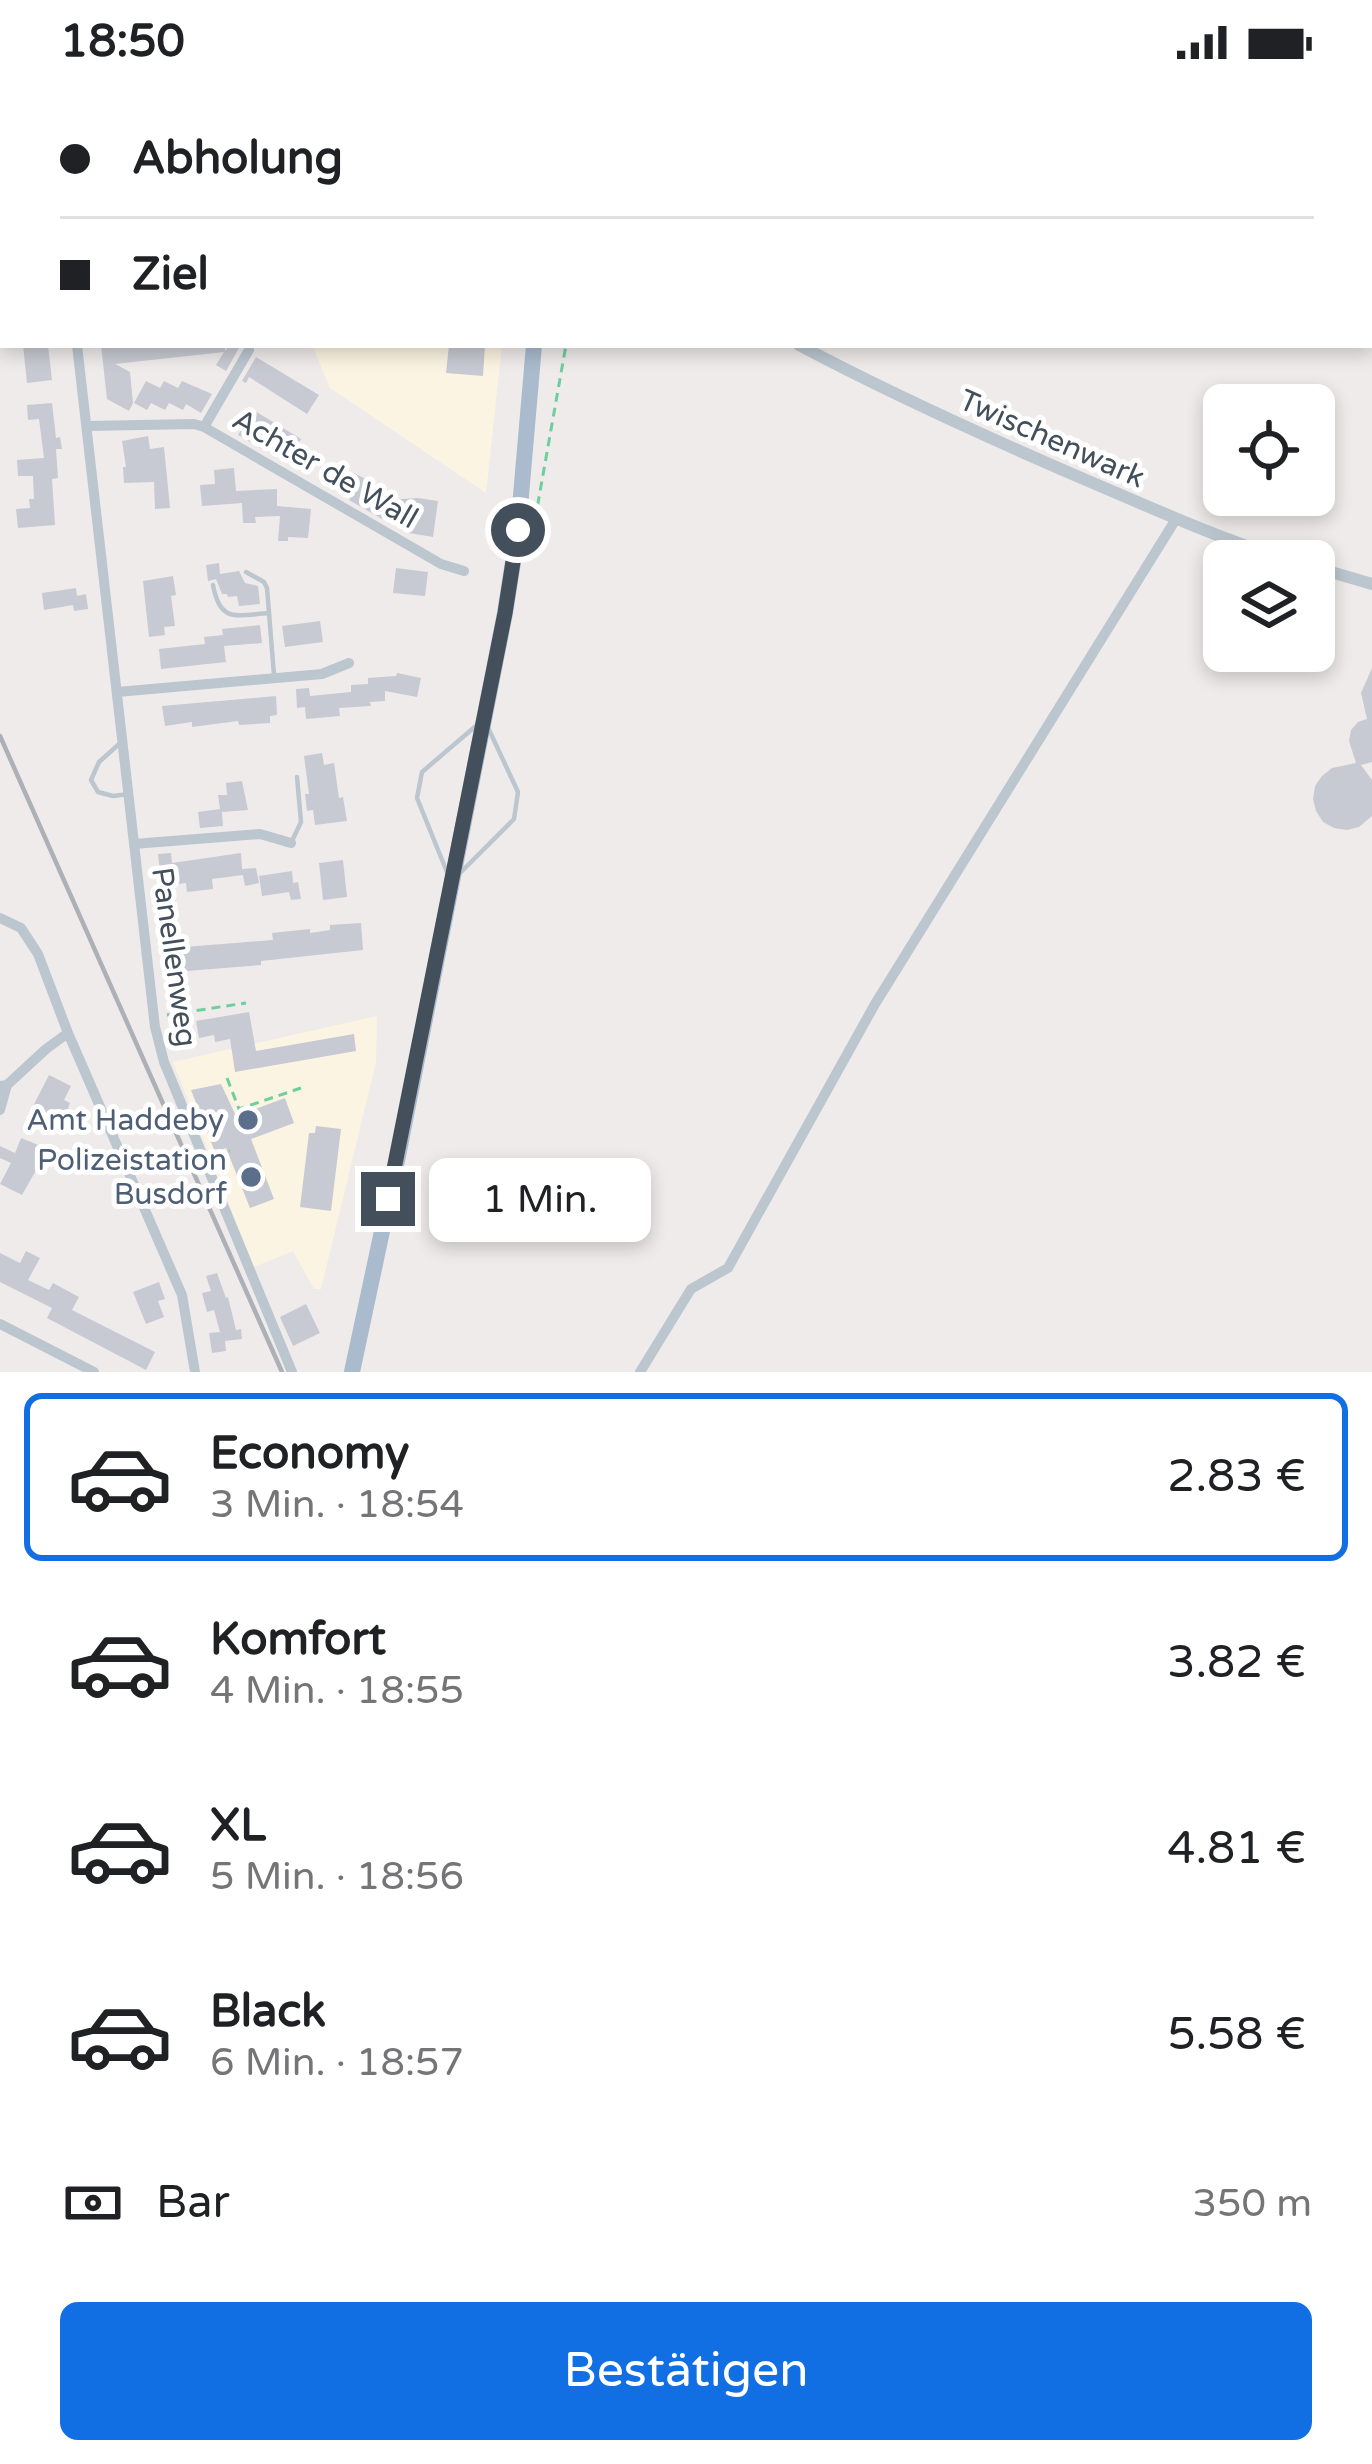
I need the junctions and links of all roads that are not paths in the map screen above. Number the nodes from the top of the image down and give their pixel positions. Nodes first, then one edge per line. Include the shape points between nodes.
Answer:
1 (77, 348) edge
2 (534, 348) edge
3 (805, 348) edge
4 (249, 350) dead end
5 (88, 426) junction
6 (204, 427) junction
7 (1176, 519) junction
8 (1234, 540) edge
9 (464, 571) dead end
10 (246, 572) dead end
11 (1335, 573) edge
12 (1372, 584) edge
13 (213, 586) dead end
14 (269, 613) junction
15 (349, 663) dead end
16 (275, 678) junction
17 (117, 692) junction
18 (484, 719) junction
19 (123, 741) junction
20 (297, 777) dead end
21 (129, 794) junction
22 (291, 843) joint
23 (134, 844) junction
24 (451, 882) junction
25 (0, 918) edge
26 (68, 1034) junction
27 (3, 1086) edge
28 (0, 1110) edge
29 (0, 1324) edge
30 (94, 1372) edge
31 (195, 1372) edge
32 (292, 1372) edge
33 (352, 1372) edge
34 (640, 1372) edge

1 - 5 street, Panellenweg
2 - 18 main road via 518,530
3 - 7 street, Twischenwark
4 - 6 street
5 - 6 street, Achter de Wall
5 - 17 street, Panellenweg
6 - 9 street, Achter de Wall
7 - 8 street, Twischenwark
7 - 34 street via 875,1004 728,1268 692,1289
10 - 14 lane via 264,582
11 - 12 street
13 - 14 lane via 230,616
14 - 16 lane
15 - 16 street
16 - 17 street
17 - 19 street, Panellenweg
18 - 24 main road
18 - 24 lane via 518,792 514,819
18 - 24 lane via 422,772 417,798
19 - 21 street, Panellenweg
19 - 21 lane via 91,780 98,792
20 - 22 lane via 301,822
21 - 23 street, Panellenweg
22 - 23 street via 260,834
23 - 32 street, Panellenweg via 164,1062
24 - 33 main road
25 - 26 street via 21,928 38,954
26 - 27 street
26 - 31 street via 182,1294
27 - 28 street
29 - 30 street

